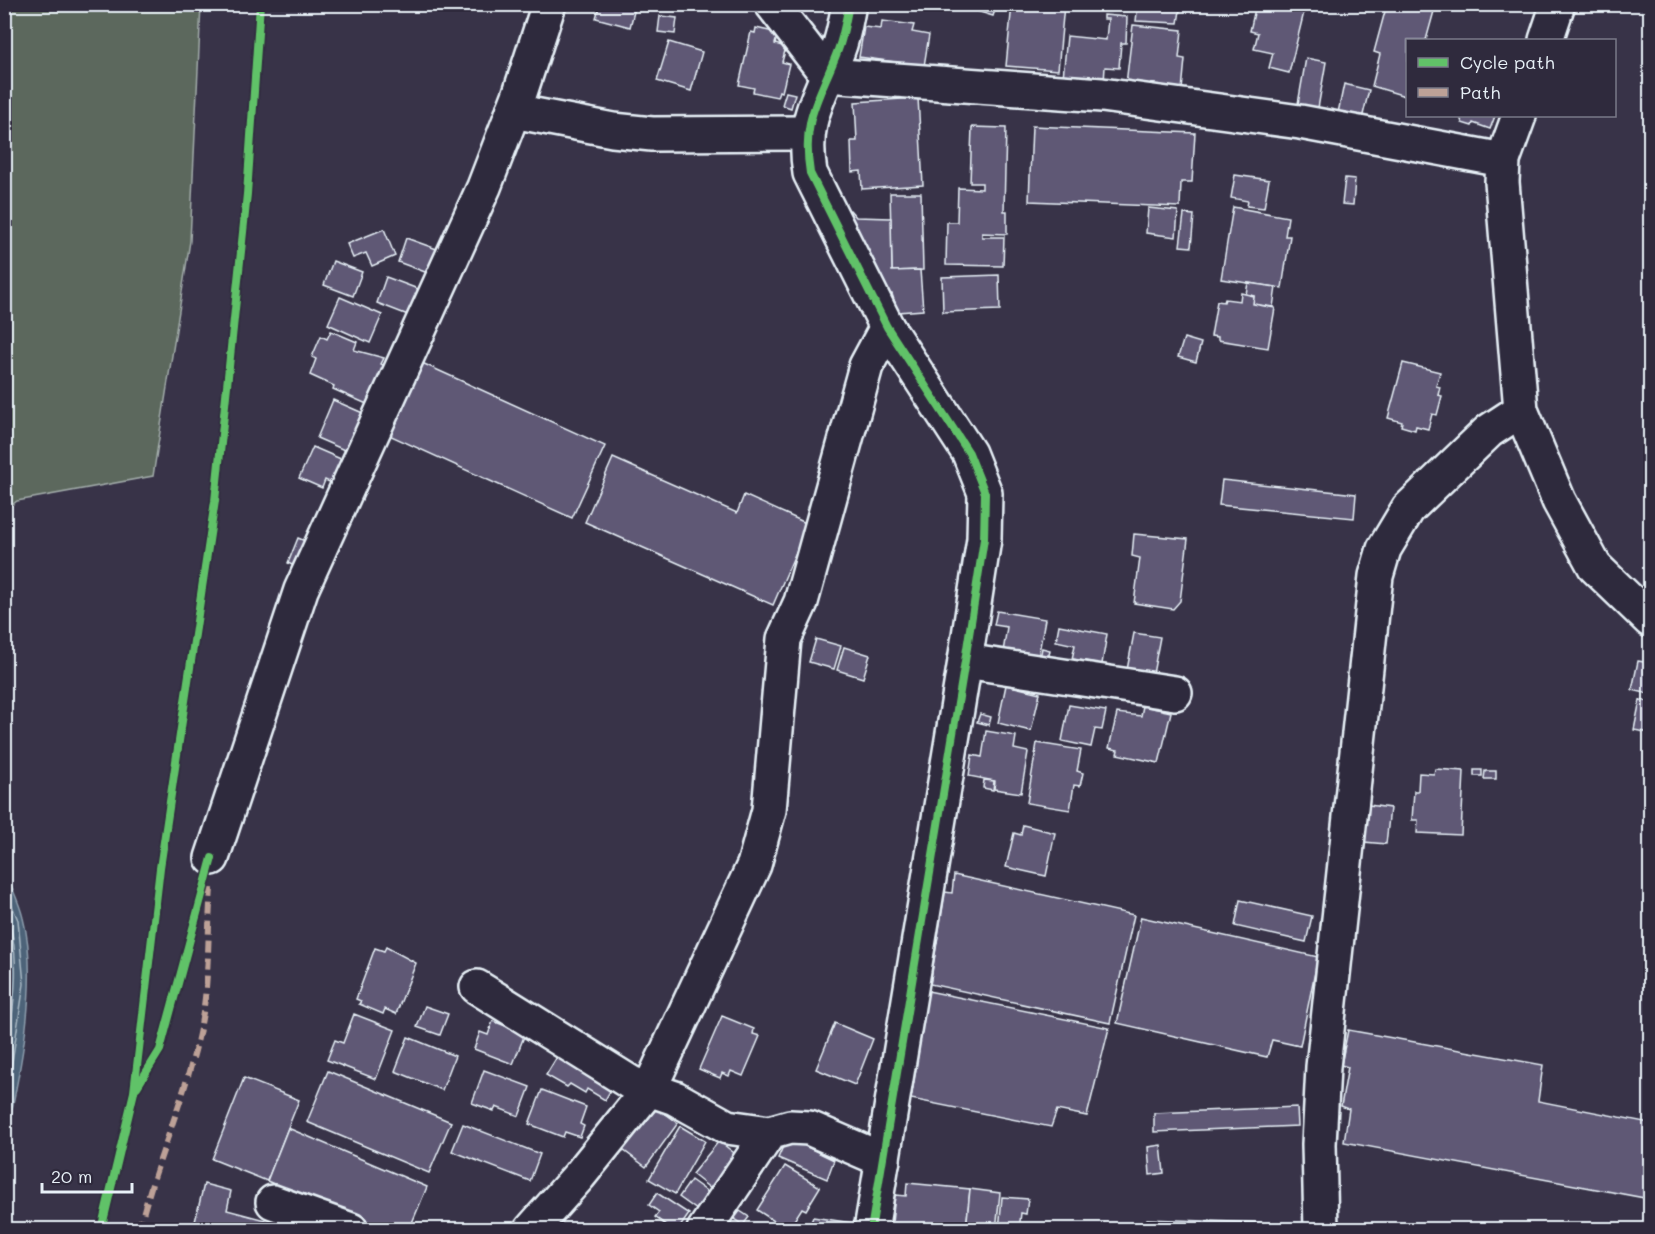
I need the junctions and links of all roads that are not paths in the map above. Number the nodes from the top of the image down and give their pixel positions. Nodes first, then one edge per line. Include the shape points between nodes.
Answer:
1 (549, 4) edge
2 (772, 4) edge
3 (849, 4) edge
4 (1558, 4) edge
5 (1546, 39) edge
6 (827, 75) junction
7 (513, 111) junction
8 (1519, 117) edge
9 (808, 133) junction
10 (1503, 160) junction
11 (886, 327) junction
12 (1521, 410) junction
13 (1650, 620) edge
14 (965, 661) junction
15 (1174, 693) dead end
16 (212, 858) dead end
17 (477, 987) dead end
18 (650, 1088) junction
19 (769, 1133) junction
20 (883, 1160) junction
21 (273, 1202) dead end
22 (351, 1230) edge
23 (531, 1230) edge
24 (704, 1230) edge
25 (871, 1230) edge
26 (1322, 1230) edge

1 - 7 street
2 - 6 street
3 - 6 street via 839,49
4 - 5 street
6 - 9 street
6 - 10 street via 1102,95 1300,122
7 - 9 street via 652,134
7 - 16 street via 484,187 301,590
8 - 10 street
9 - 11 street via 810,173
10 - 12 street
11 - 14 street via 969,453 984,493 984,539
11 - 18 street via 866,366 801,602 784,639 769,810 754,865
12 - 13 street via 1559,501 1595,567
12 - 26 street via 1490,430 1408,509 1384,549 1376,576 1323,1067 1319,1144
14 - 15 street
14 - 20 street
17 - 18 street via 631,1083
18 - 19 street via 727,1127
18 - 23 street
19 - 20 street via 790,1126 809,1128
19 - 24 street
20 - 25 street
21 - 22 street

